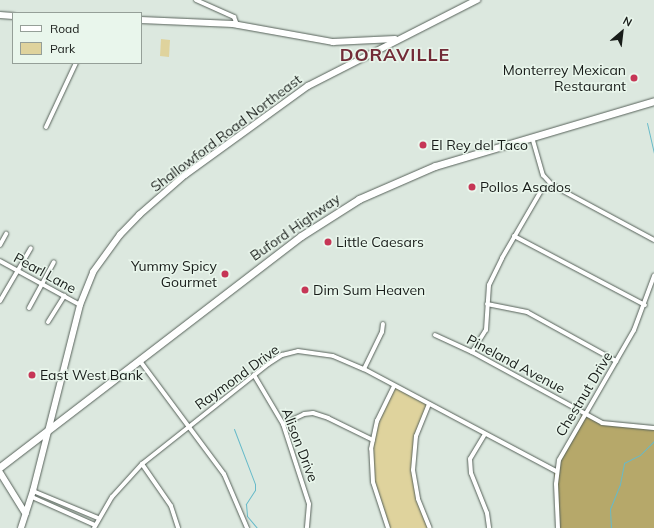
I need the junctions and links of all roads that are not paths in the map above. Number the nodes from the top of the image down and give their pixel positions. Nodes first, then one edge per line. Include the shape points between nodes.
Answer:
1 (196, 0) edge
2 (477, 0) edge
3 (0, 15) edge
4 (12, 16) edge
5 (142, 20) edge
6 (238, 25) junction
7 (398, 39) junction
8 (76, 64) edge
9 (654, 101) edge
10 (46, 127) dead end
11 (532, 137) junction
12 (552, 185) junction
13 (6, 234) dead end
14 (514, 236) junction
15 (654, 240) edge
16 (0, 245) edge
17 (31, 248) dead end
18 (0, 261) edge
19 (54, 262) dead end
20 (18, 271) junction
21 (654, 276) edge
22 (42, 284) junction
23 (64, 296) junction
24 (0, 301) edge
25 (487, 304) junction
26 (80, 305) junction
27 (645, 305) junction
28 (29, 308) dead end
29 (48, 322) dead end
30 (383, 324) dead end
31 (435, 335) dead end
32 (472, 352) junction
33 (140, 361) junction
34 (616, 361) junction
35 (364, 369) junction
36 (254, 375) junction
37 (394, 386) junction
38 (429, 404) junction
39 (585, 414) junction
40 (283, 424) junction
41 (189, 425) junction
42 (654, 428) edge
43 (46, 433) junction
44 (485, 434) junction
45 (373, 440) junction
46 (142, 464) junction
47 (0, 467) edge
48 (556, 471) junction
49 (0, 472) edge
50 (33, 494) junction
51 (26, 514) junction
52 (98, 518) junction
53 (95, 526) edge
54 (21, 528) edge
55 (178, 528) edge
56 (247, 528) edge
57 (307, 528) edge
58 (388, 528) edge
59 (430, 528) edge
60 (489, 528) edge
61 (558, 528) edge

1 - 6 street via 234,17
2 - 7 street, Shallowford Road Northeast
3 - 4 street
5 - 6 street
6 - 7 street via 332,41
7 - 26 street, Shallowford Road Northeast via 308,86 185,175 139,214 120,235 93,272
8 - 10 street
9 - 11 main road, Buford Highway
11 - 12 street via 543,175
11 - 33 main road, Buford Highway via 421,170 343,208 301,236
12 - 14 street via 541,191
12 - 15 street
13 - 16 street
14 - 25 street via 489,286
14 - 27 street
17 - 20 street
18 - 20 street, Pearl Lane
19 - 22 street
20 - 22 street, Pearl Lane
20 - 24 street
21 - 27 street, Chestnut Drive
22 - 23 street, Pearl Lane
22 - 28 street
23 - 26 street, Pearl Lane
23 - 29 street
25 - 32 street via 486,330
25 - 34 street via 527,312
26 - 43 street, Shallowford Road Northeast
27 - 34 street, Chestnut Drive
30 - 35 street via 382,332
31 - 32 street, Pineland Avenue
32 - 39 street, Pineland Avenue
33 - 41 street
33 - 43 main road, Buford Highway
34 - 39 street, Chestnut Drive
35 - 36 street, Raymond Drive via 333,356 298,351 282,355
35 - 37 street, Raymond Drive
36 - 40 street, Alison Drive
36 - 41 street, Raymond Drive
37 - 38 street, Raymond Drive
37 - 45 street via 377,421
38 - 44 street, Raymond Drive
38 - 59 street via 416,436 412,470 418,498
39 - 42 street, Pineland Avenue via 610,425
39 - 48 street, Chestnut Drive via 563,450
40 - 45 street via 304,414 313,413
40 - 57 street, Alison Drive via 309,504
41 - 46 street, Raymond Drive
41 - 56 street via 224,474
43 - 47 main road, Buford Highway
43 - 50 street, Shallowford Road Northeast
44 - 48 street, Raymond Drive
44 - 60 street via 470,459 471,473 487,513
45 - 58 street via 373,482
46 - 52 street, Raymond Drive via 112,497
46 - 55 street via 171,506
48 - 61 street, Chestnut Drive
49 - 51 street
50 - 51 street, Shallowford Road Northeast
50 - 52 street
50 - 53 street
51 - 54 street, Shallowford Road Northeast
52 - 53 street, Raymond Drive

